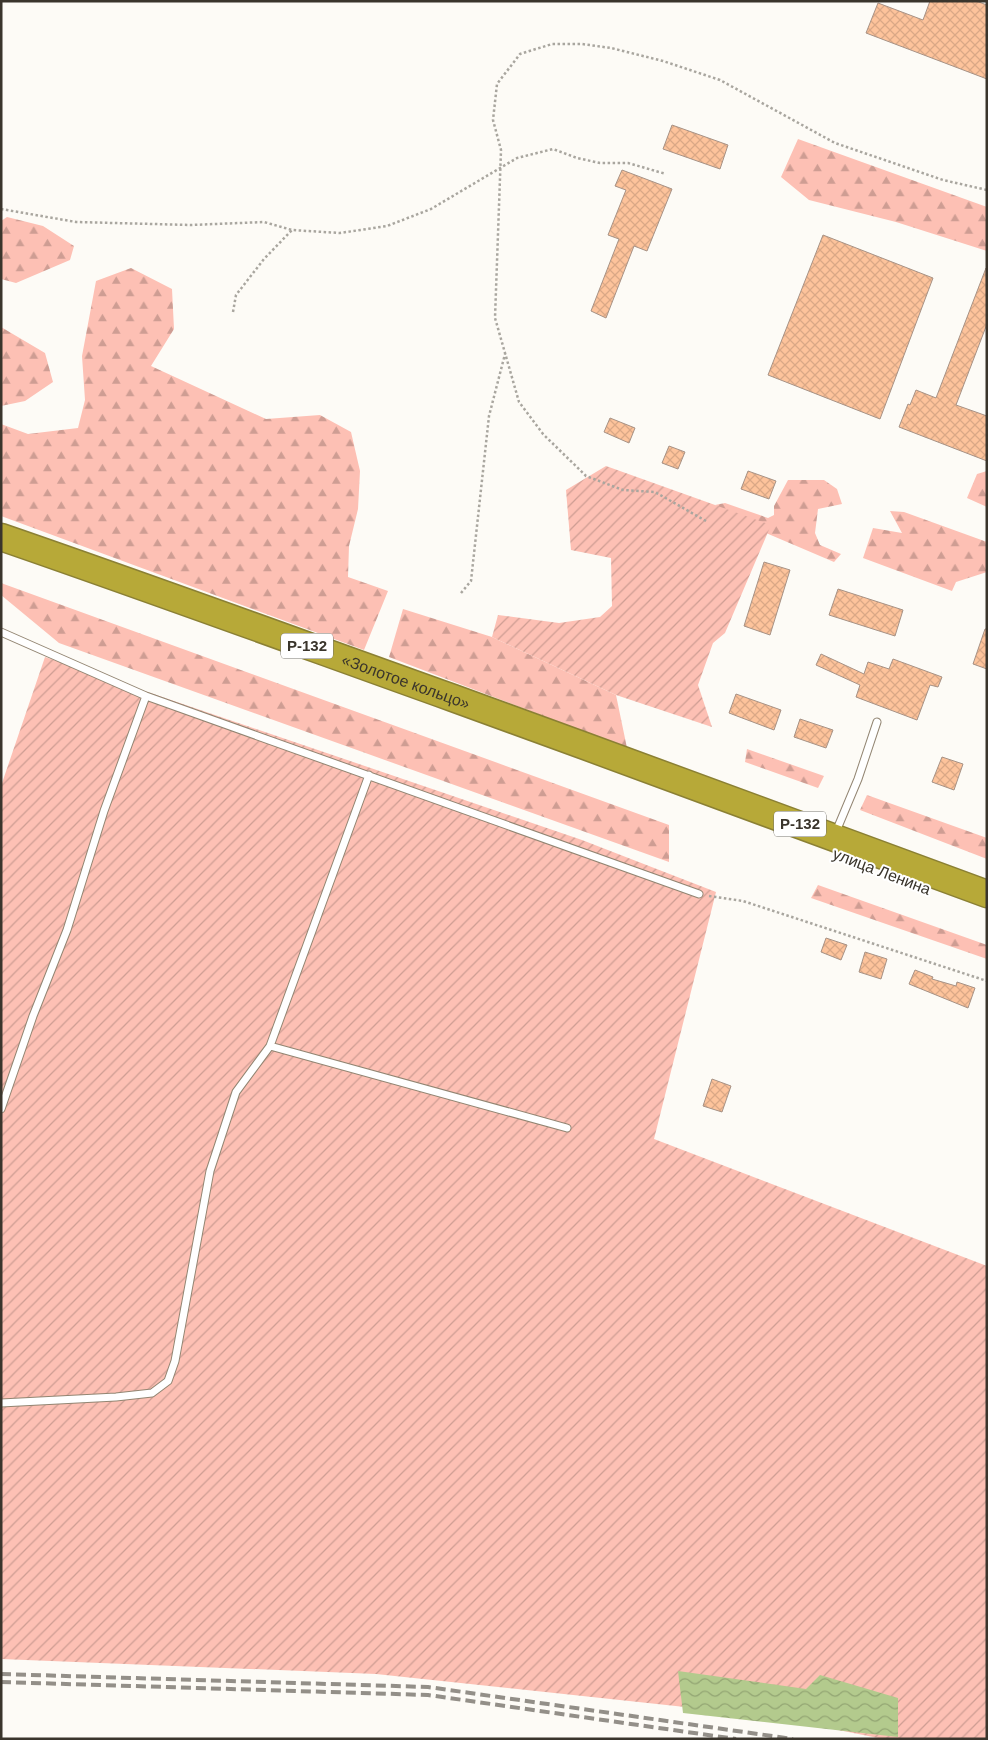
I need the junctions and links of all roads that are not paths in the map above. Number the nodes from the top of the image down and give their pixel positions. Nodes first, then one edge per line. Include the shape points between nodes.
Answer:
1 (1, 538) edge
2 (1, 556) edge
3 (1, 632) edge
4 (146, 696) junction
5 (877, 722) dead end
6 (610, 764) junction
7 (369, 775) junction
8 (834, 836) junction
9 (699, 894) road end
10 (987, 894) edge
11 (987, 910) edge
12 (270, 1046) junction
13 (1, 1109) edge
14 (567, 1128) dead end
15 (1, 1403) edge

1 - 6 highway, «Золотое кольцо» / Р-132 via 114,576
2 - 6 highway, «Золотое кольцо» / Р-132
3 - 4 lane
4 - 7 lane
4 - 13 lane via 104,811 67,930
5 - 8 lane
6 - 8 highway, улица Ленина / Р-132
6 - 11 highway, улица Ленина / Р-132
7 - 9 lane
7 - 12 lane
8 - 10 highway, улица Ленина / Р-132
12 - 14 lane
12 - 15 lane via 236,1092 210,1171 175,1361 168,1381 152,1393

